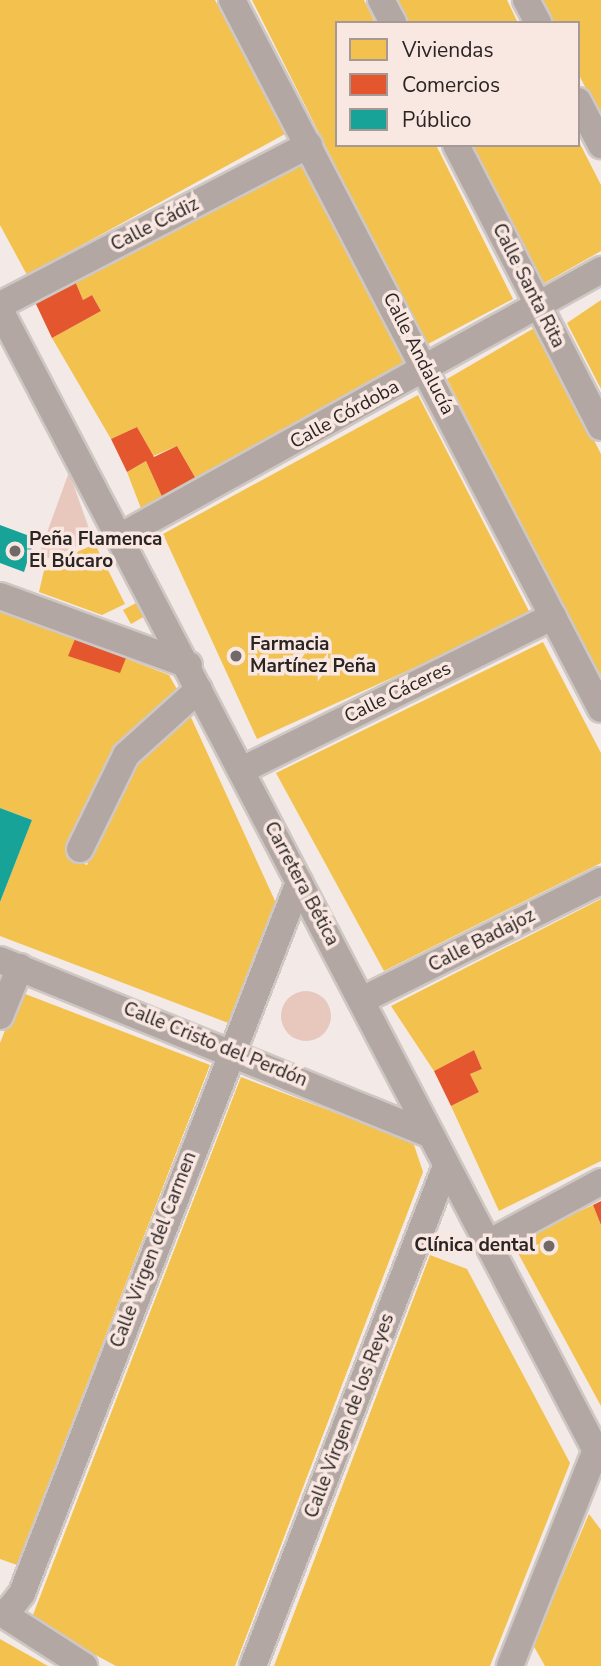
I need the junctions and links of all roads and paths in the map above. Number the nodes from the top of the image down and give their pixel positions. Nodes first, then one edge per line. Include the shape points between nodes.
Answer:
1 (232, 0) edge
2 (381, 0) edge
3 (526, 0) edge
4 (392, 21) edge
5 (537, 21) edge
6 (580, 105) edge
7 (309, 145) junction
8 (601, 145) edge
9 (457, 147) edge
10 (601, 270) edge
11 (537, 304) junction
12 (1, 312) edge
13 (427, 370) junction
14 (601, 427) edge
15 (123, 535) junction
16 (0, 596) edge
17 (553, 616) junction
18 (194, 677) junction
19 (601, 709) edge
20 (242, 770) junction
21 (80, 849) dead end
22 (601, 881) edge
23 (299, 882) junction
24 (10, 964) edge
25 (362, 1000) junction
26 (0, 1016) edge
27 (231, 1051) junction
28 (398, 1072) junction
29 (363, 1105) junction
30 (428, 1134) junction
31 (446, 1166) junction
32 (601, 1182) edge
33 (488, 1243) junction
34 (599, 1455) edge
35 (3, 1614) edge
36 (514, 1654) edge
37 (84, 1666) edge
38 (253, 1666) edge
39 (533, 1666) edge

1 - 7 street, Calle Andalucía
2 - 4 street
3 - 5 street
6 - 8 street
7 - 12 street, Calle Cádiz
7 - 13 street, Calle Andalucía
9 - 11 street, Calle Santa Rita
10 - 11 street, Calle Córdoba
11 - 13 street, Calle Córdoba
11 - 14 street, Calle Santa Rita
12 - 15 street, Carretera Bética
13 - 15 street, Calle Córdoba
13 - 17 street, Calle Andalucía
15 - 18 street, Carretera Bética
16 - 18 street
17 - 19 street, Calle Andalucía
17 - 20 street, Calle Cáceres
18 - 20 street, Carretera Bética
18 - 21 street via 126,755
20 - 23 street, Carretera Bética
22 - 25 street, Calle Badajoz
23 - 25 street, Carretera Bética
23 - 27 street, Calle Virgen del Carmen
24 - 26 street
24 - 27 street, Calle Cristo del Perdón
25 - 28 street, Carretera Bética
27 - 29 street, Calle Cristo del Perdón
27 - 35 street, Calle Virgen del Carmen via 22,1593
28 - 29 street
28 - 30 street, Carretera Bética
29 - 30 street, Calle Cristo del Perdón
30 - 31 street, Carretera Bética
31 - 33 street, Carretera Bética
31 - 38 street, Calle Virgen de los Reyes
32 - 33 street
33 - 34 street, Carretera Bética
34 - 36 street
35 - 37 street
36 - 39 street

